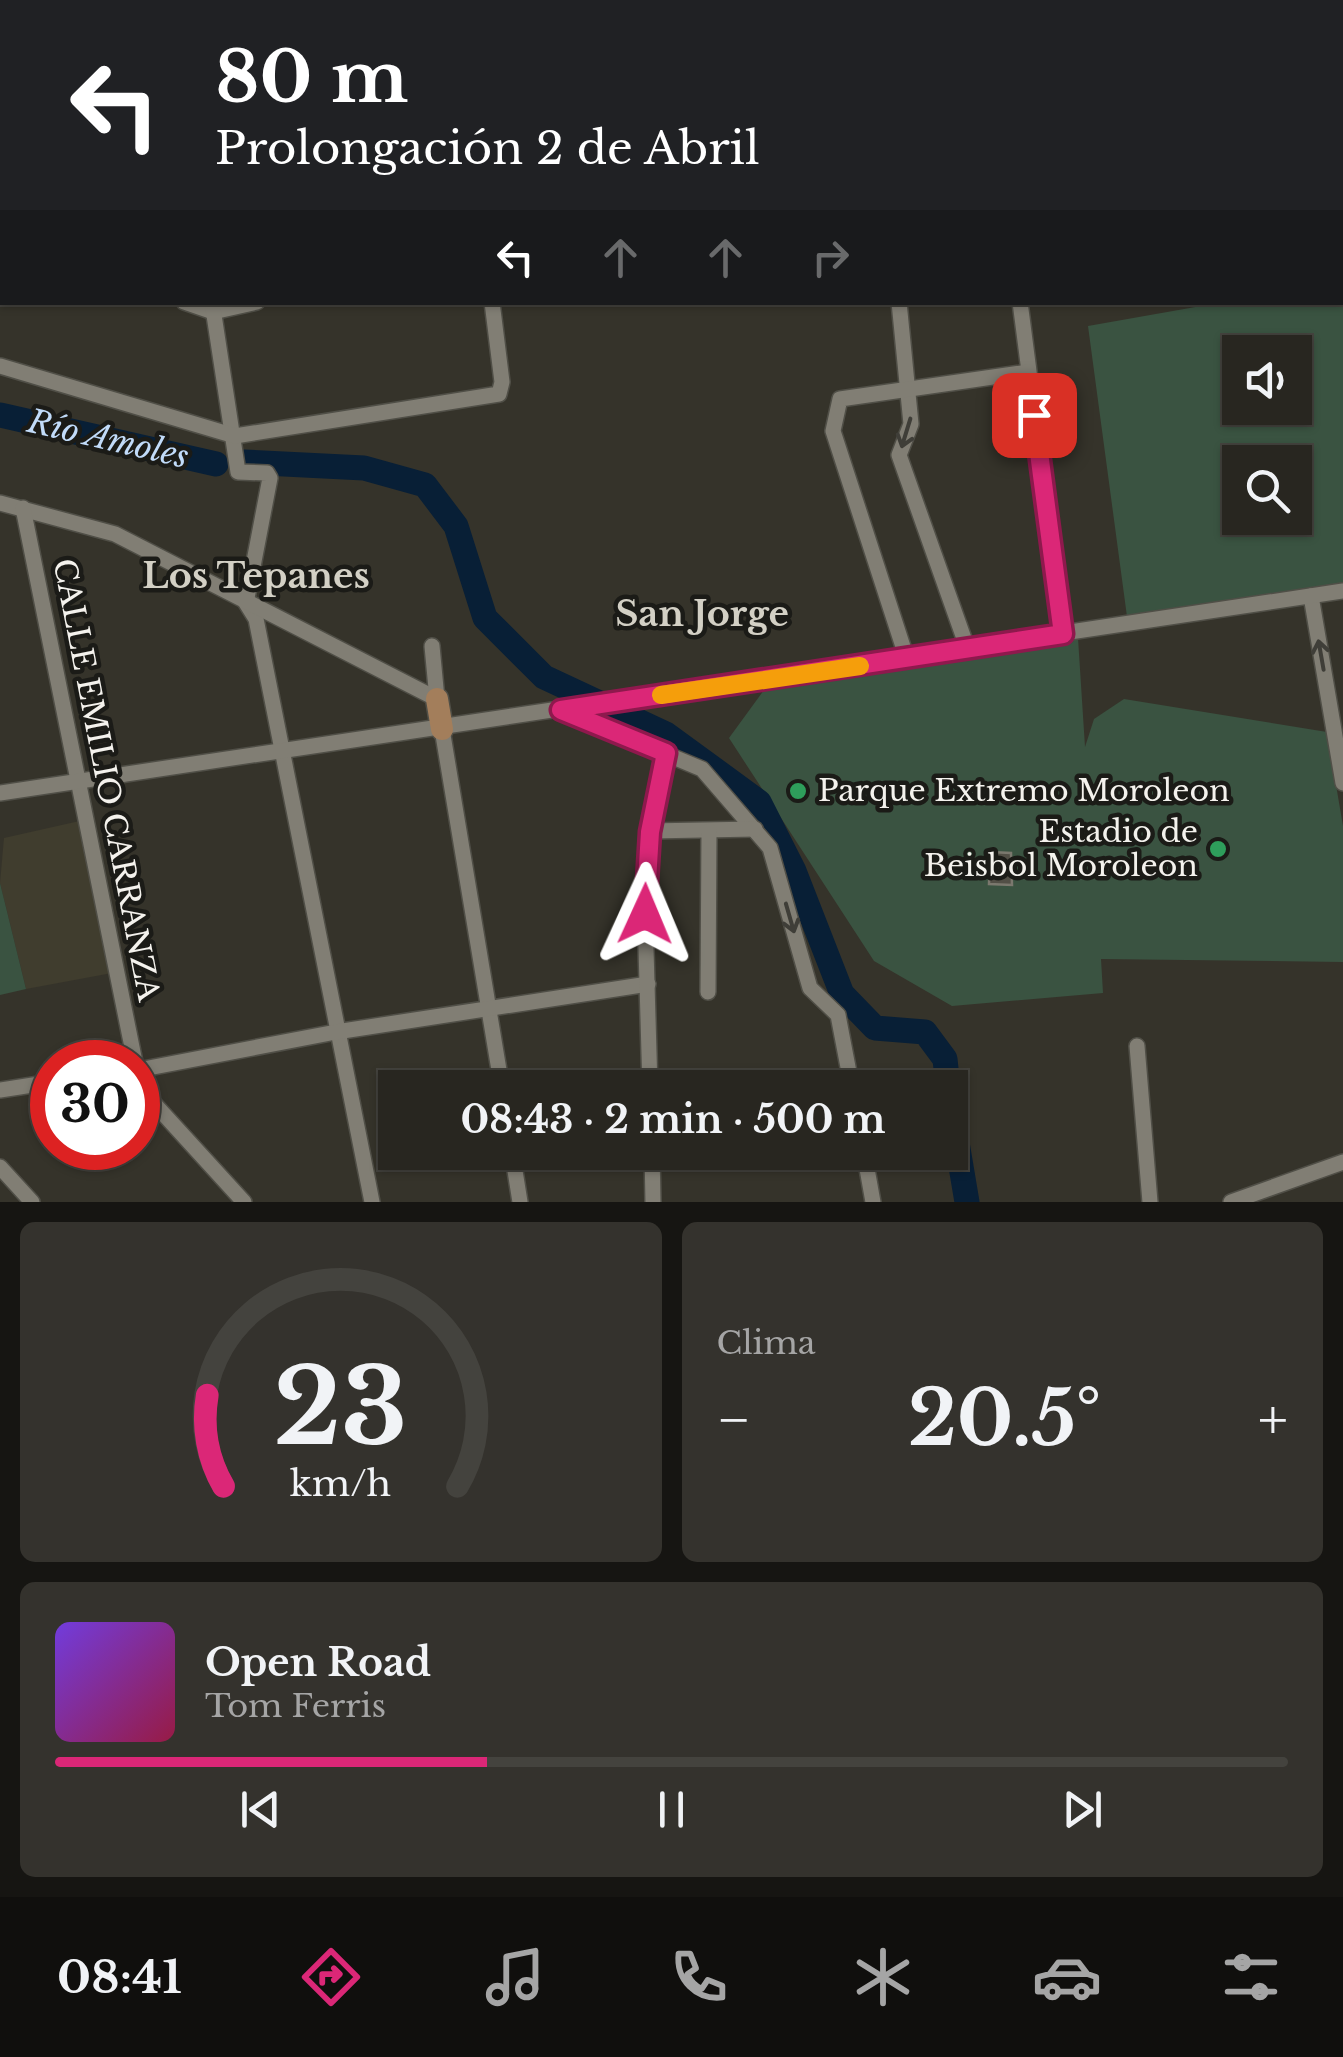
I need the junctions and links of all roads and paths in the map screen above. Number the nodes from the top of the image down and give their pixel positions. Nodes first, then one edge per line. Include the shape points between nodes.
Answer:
1 (492, 305) edge
2 (899, 305) edge
3 (1020, 305) edge
4 (213, 308) edge
5 (0, 366) edge
6 (1028, 372) junction
7 (911, 388) junction
8 (235, 440) junction
9 (0, 503) edge
10 (24, 508) junction
11 (1343, 591) edge
12 (1310, 596) junction
13 (246, 603) junction
14 (1063, 634) junction
15 (432, 646) dead end
16 (967, 647) junction
17 (907, 659) junction
18 (437, 698) junction
19 (563, 710) junction
20 (442, 729) junction
21 (280, 752) junction
22 (666, 753) junction
23 (78, 781) junction
24 (1343, 783) edge
25 (0, 793) edge
26 (756, 829) junction
27 (710, 831) junction
28 (650, 832) junction
29 (648, 984) junction
30 (708, 992) dead end
31 (489, 1011) junction
32 (336, 1032) junction
33 (131, 1040) edge
34 (1137, 1046) dead end
35 (160, 1068) edge
36 (499, 1070) edge
37 (650, 1070) edge
38 (848, 1070) edge
39 (30, 1085) edge
40 (0, 1090) edge
41 (160, 1110) edge
42 (1343, 1162) edge
43 (0, 1167) edge
44 (515, 1170) edge
45 (652, 1170) edge
46 (867, 1170) edge
47 (32, 1202) edge
48 (244, 1202) edge
49 (372, 1202) edge
50 (520, 1202) edge
51 (652, 1202) edge
52 (873, 1202) edge
53 (1150, 1202) edge
54 (1231, 1202) edge

1 - 8 street via 499,394
2 - 7 street
3 - 6 street
4 - 8 street
5 - 8 street
6 - 7 street
6 - 14 street
7 -> 16 street via 911,424 899,455
7 - 17 street via 840,399 833,431
8 - 13 street via 238,472 270,478
9 - 10 street
10 - 13 street via 115,534
10 - 23 street, CALLE EMILIO CARRANZA
11 - 12 street
12 - 14 street
24 -> 12 street
13 - 18 street
13 - 21 street via 256,619
14 - 16 street
15 - 18 street
16 - 17 street
17 - 19 street
18 - 20 street
19 - 20 street
19 - 22 street
20 - 21 street
20 - 31 street
21 - 23 street
21 - 32 street
22 - 26 street via 702,769
22 - 28 street
23 - 25 street
23 - 33 street, CALLE EMILIO CARRANZA
26 - 27 street
26 -> 38 street via 770,848 810,988 838,1016
27 - 28 street
27 - 30 street
28 - 29 street via 644,879
29 - 31 street
29 - 37 street
31 - 32 street
31 - 36 street
32 - 35 street
32 - 49 street
34 - 53 street
39 - 40 street
41 - 48 street
42 - 54 street
43 - 47 street
44 - 50 street
45 - 51 street
46 - 52 street

